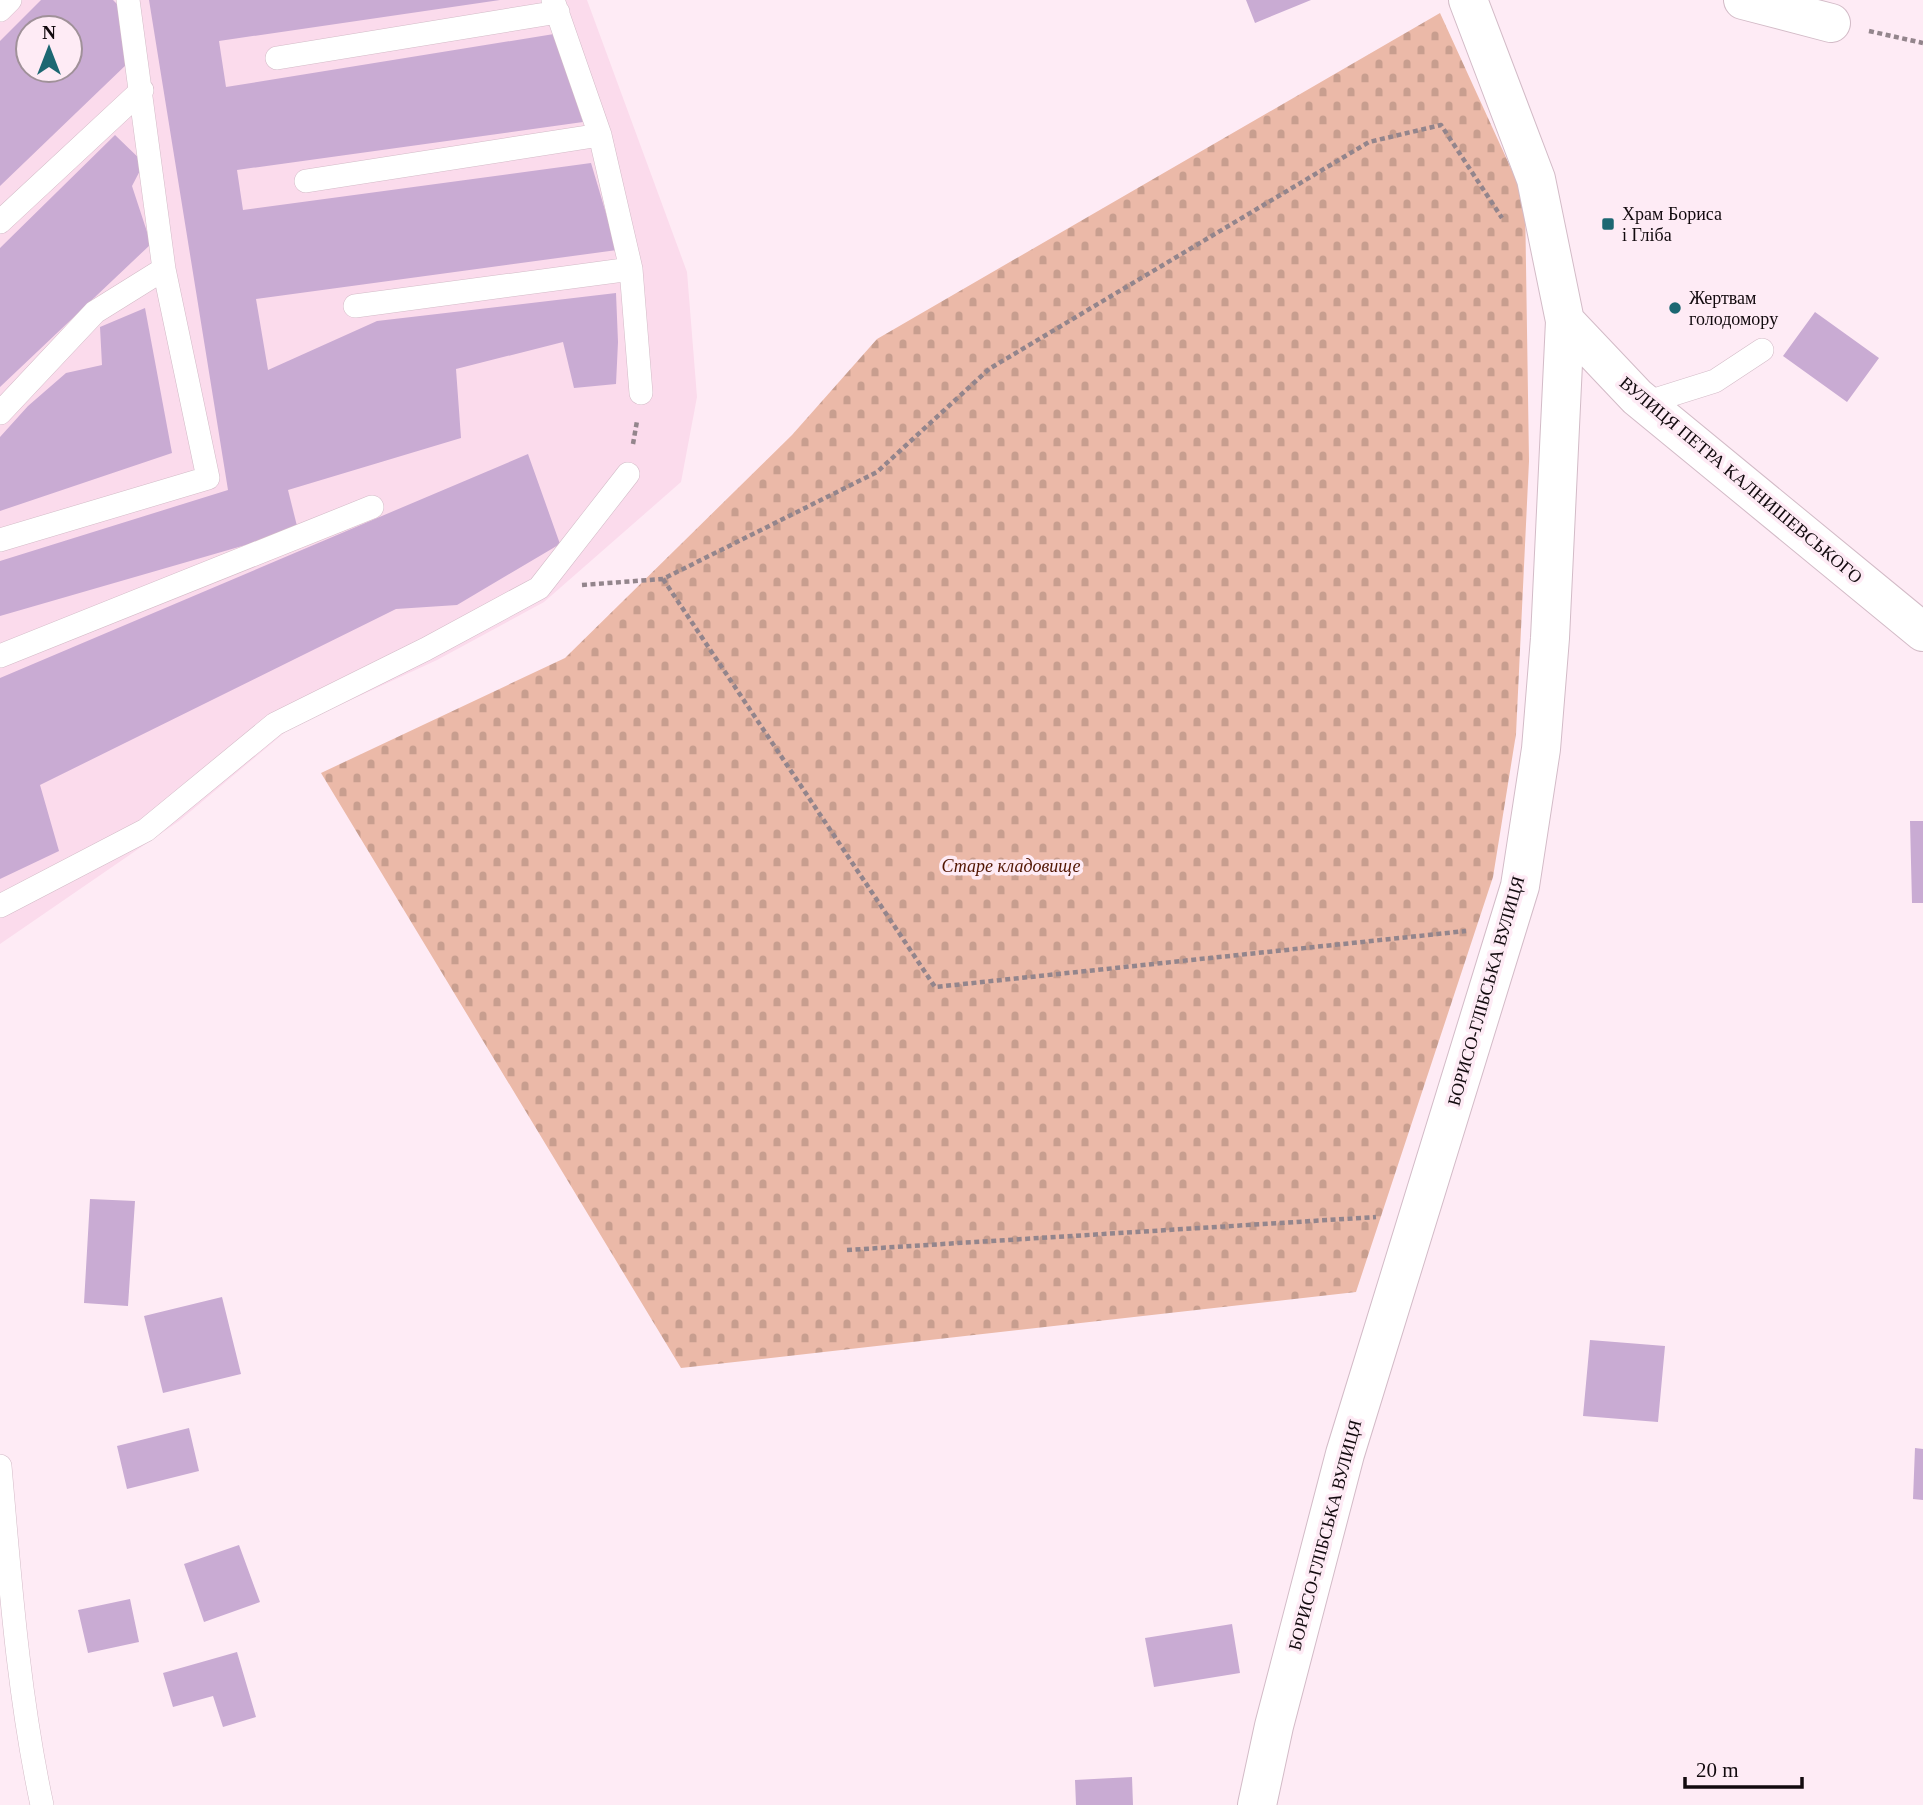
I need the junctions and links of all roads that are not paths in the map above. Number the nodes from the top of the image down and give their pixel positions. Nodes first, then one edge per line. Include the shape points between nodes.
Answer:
1 (10, 0) edge
2 (128, 0) edge
3 (1468, 0) edge
4 (1742, 0) edge
5 (556, 6) edge
6 (0, 10) edge
7 (1831, 23) road end
8 (278, 58) dead end
9 (142, 90) junction
10 (600, 135) junction
11 (306, 181) dead end
12 (0, 222) edge
13 (164, 269) junction
14 (631, 269) junction
15 (355, 306) dead end
16 (1565, 321) junction
17 (1762, 350) dead end
18 (641, 393) road end
19 (1646, 403) junction
20 (0, 412) edge
21 (628, 474) road end
22 (372, 507) dead end
23 (0, 540) edge
24 (1923, 632) edge
25 (0, 656) edge
26 (0, 906) edge
27 (0, 1465) edge
28 (42, 1805) edge
29 (1257, 1805) edge

1 - 6 lane
2 - 9 lane
3 - 16 street, БОРИСО-ГЛІБСЬКА ВУЛИЦЯ via 1536,179
4 - 7 street
5 - 8 lane
5 - 10 lane
9 - 12 lane
9 - 13 lane
10 - 11 lane
10 - 14 lane
13 - 20 lane via 95,312
13 - 23 lane via 208,478
14 - 15 lane
14 - 18 lane
16 - 19 street, ВУЛИЦЯ ПЕТРА КАЛНИШЕВСЬКОГО
16 - 29 street, БОРИСО-ГЛІБСЬКА ВУЛИЦЯ via 1550,638 1541,749 1520,886 1345,1454
17 - 19 lane via 1715,381
19 - 24 street, ВУЛИЦЯ ПЕТРА КАЛНИШЕВСЬКОГО
21 - 26 lane via 539,588 275,724 146,830
22 - 25 lane
27 - 28 lane via 12,1601

